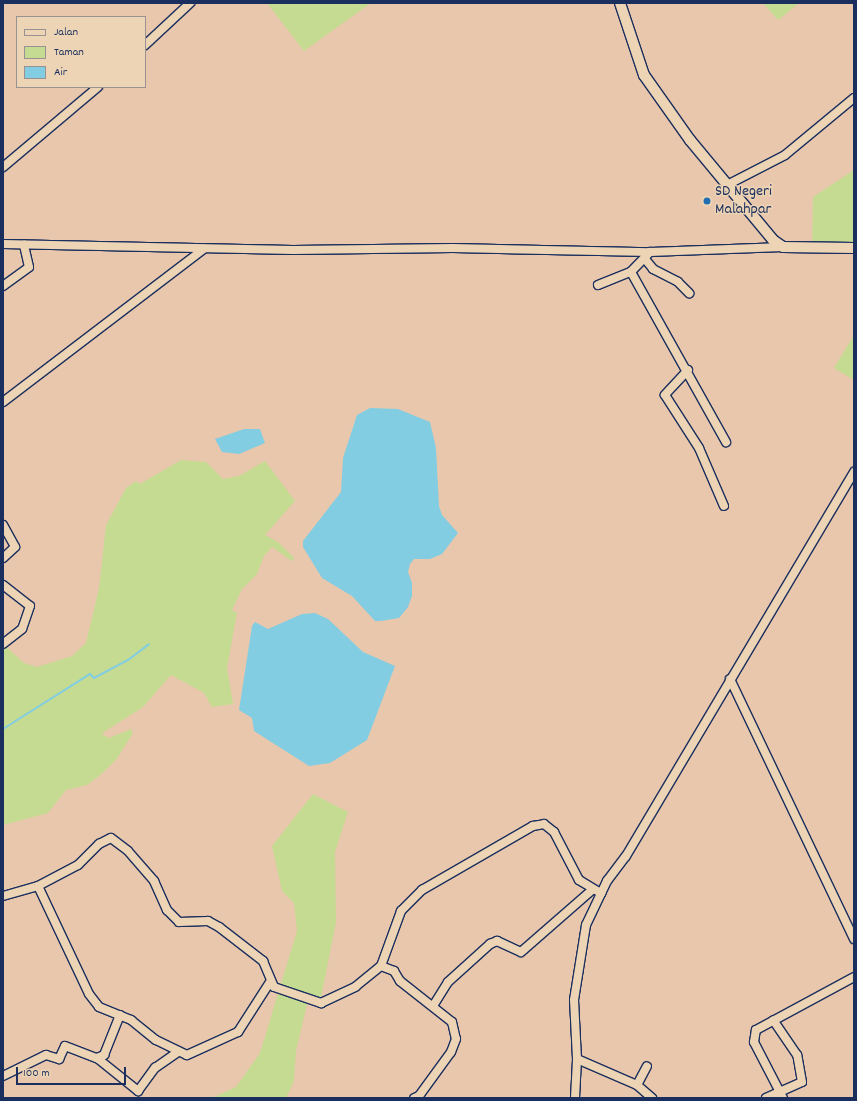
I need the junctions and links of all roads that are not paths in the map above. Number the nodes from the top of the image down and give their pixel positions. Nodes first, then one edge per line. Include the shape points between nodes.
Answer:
1 (190, 3) edge
2 (620, 3) edge
3 (146, 44) edge
4 (97, 88) edge
5 (854, 98) edge
6 (3, 167) edge
7 (727, 185) junction
8 (3, 244) edge
9 (24, 245) junction
10 (783, 248) junction
11 (854, 248) edge
12 (204, 249) junction
13 (648, 255) junction
14 (631, 272) junction
15 (598, 285) dead end
16 (3, 286) edge
17 (689, 293) dead end
18 (688, 370) junction
19 (3, 402) edge
20 (726, 442) dead end
21 (854, 472) edge
22 (724, 506) dead end
23 (3, 524) edge
24 (3, 558) edge
25 (3, 585) edge
26 (3, 644) edge
27 (730, 679) junction
28 (38, 886) junction
29 (592, 890) junction
30 (601, 893) junction
31 (3, 896) edge
32 (854, 939) edge
33 (382, 966) junction
34 (854, 977) edge
35 (270, 982) junction
36 (433, 1006) junction
37 (120, 1015) junction
38 (774, 1020) junction
39 (179, 1051) junction
40 (97, 1058) junction
41 (577, 1059) junction
42 (647, 1066) dead end
43 (3, 1076) edge
44 (637, 1085) junction
45 (782, 1095) edge
46 (414, 1098) edge
47 (575, 1098) edge
48 (652, 1098) edge
49 (766, 1098) edge

1 - 3 street
2 - 7 street via 644,76 690,140
4 - 6 street
5 - 7 street via 785,155
7 - 10 street via 773,240
8 - 9 street
9 - 12 street
9 - 16 street via 29,266
10 - 11 street
10 - 13 street
12 - 13 street via 459,248
12 - 19 street
13 - 14 street
13 - 17 street via 653,268 678,282
14 - 15 street
14 - 18 street
18 - 20 street
18 - 22 street via 665,395 699,448
21 - 27 street
23 - 24 street via 15,547
25 - 26 street via 30,606 22,629
27 - 30 street
27 - 32 street
28 - 31 street
28 - 35 street via 78,865 99,844 111,838 128,851 154,881 167,910 179,922 208,921 219,927 268,966
28 - 37 street via 89,994 99,1007
29 - 30 street
29 - 33 street via 579,880 554,832 544,824 532,826 422,890 401,911
29 - 36 street via 521,952 497,941 490,944 448,982
30 - 41 street via 586,925 576,973 574,1000
33 - 35 street via 355,988 321,1003 274,987
33 - 36 street via 394,971 400,981
34 - 38 street
35 - 39 street via 238,1032 188,1055
36 - 46 street via 452,1022 456,1039 451,1052 419,1096
37 - 39 street via 131,1020 156,1040
37 - 40 street via 104,1055
38 - 45 street via 756,1030 754,1042
38 - 45 street via 797,1055 802,1068 802,1082
39 - 40 street via 155,1068 138,1091
40 - 43 street via 64,1046 59,1059 46,1054
41 - 44 street
41 - 47 street
42 - 44 street
44 - 48 street
45 - 49 street

